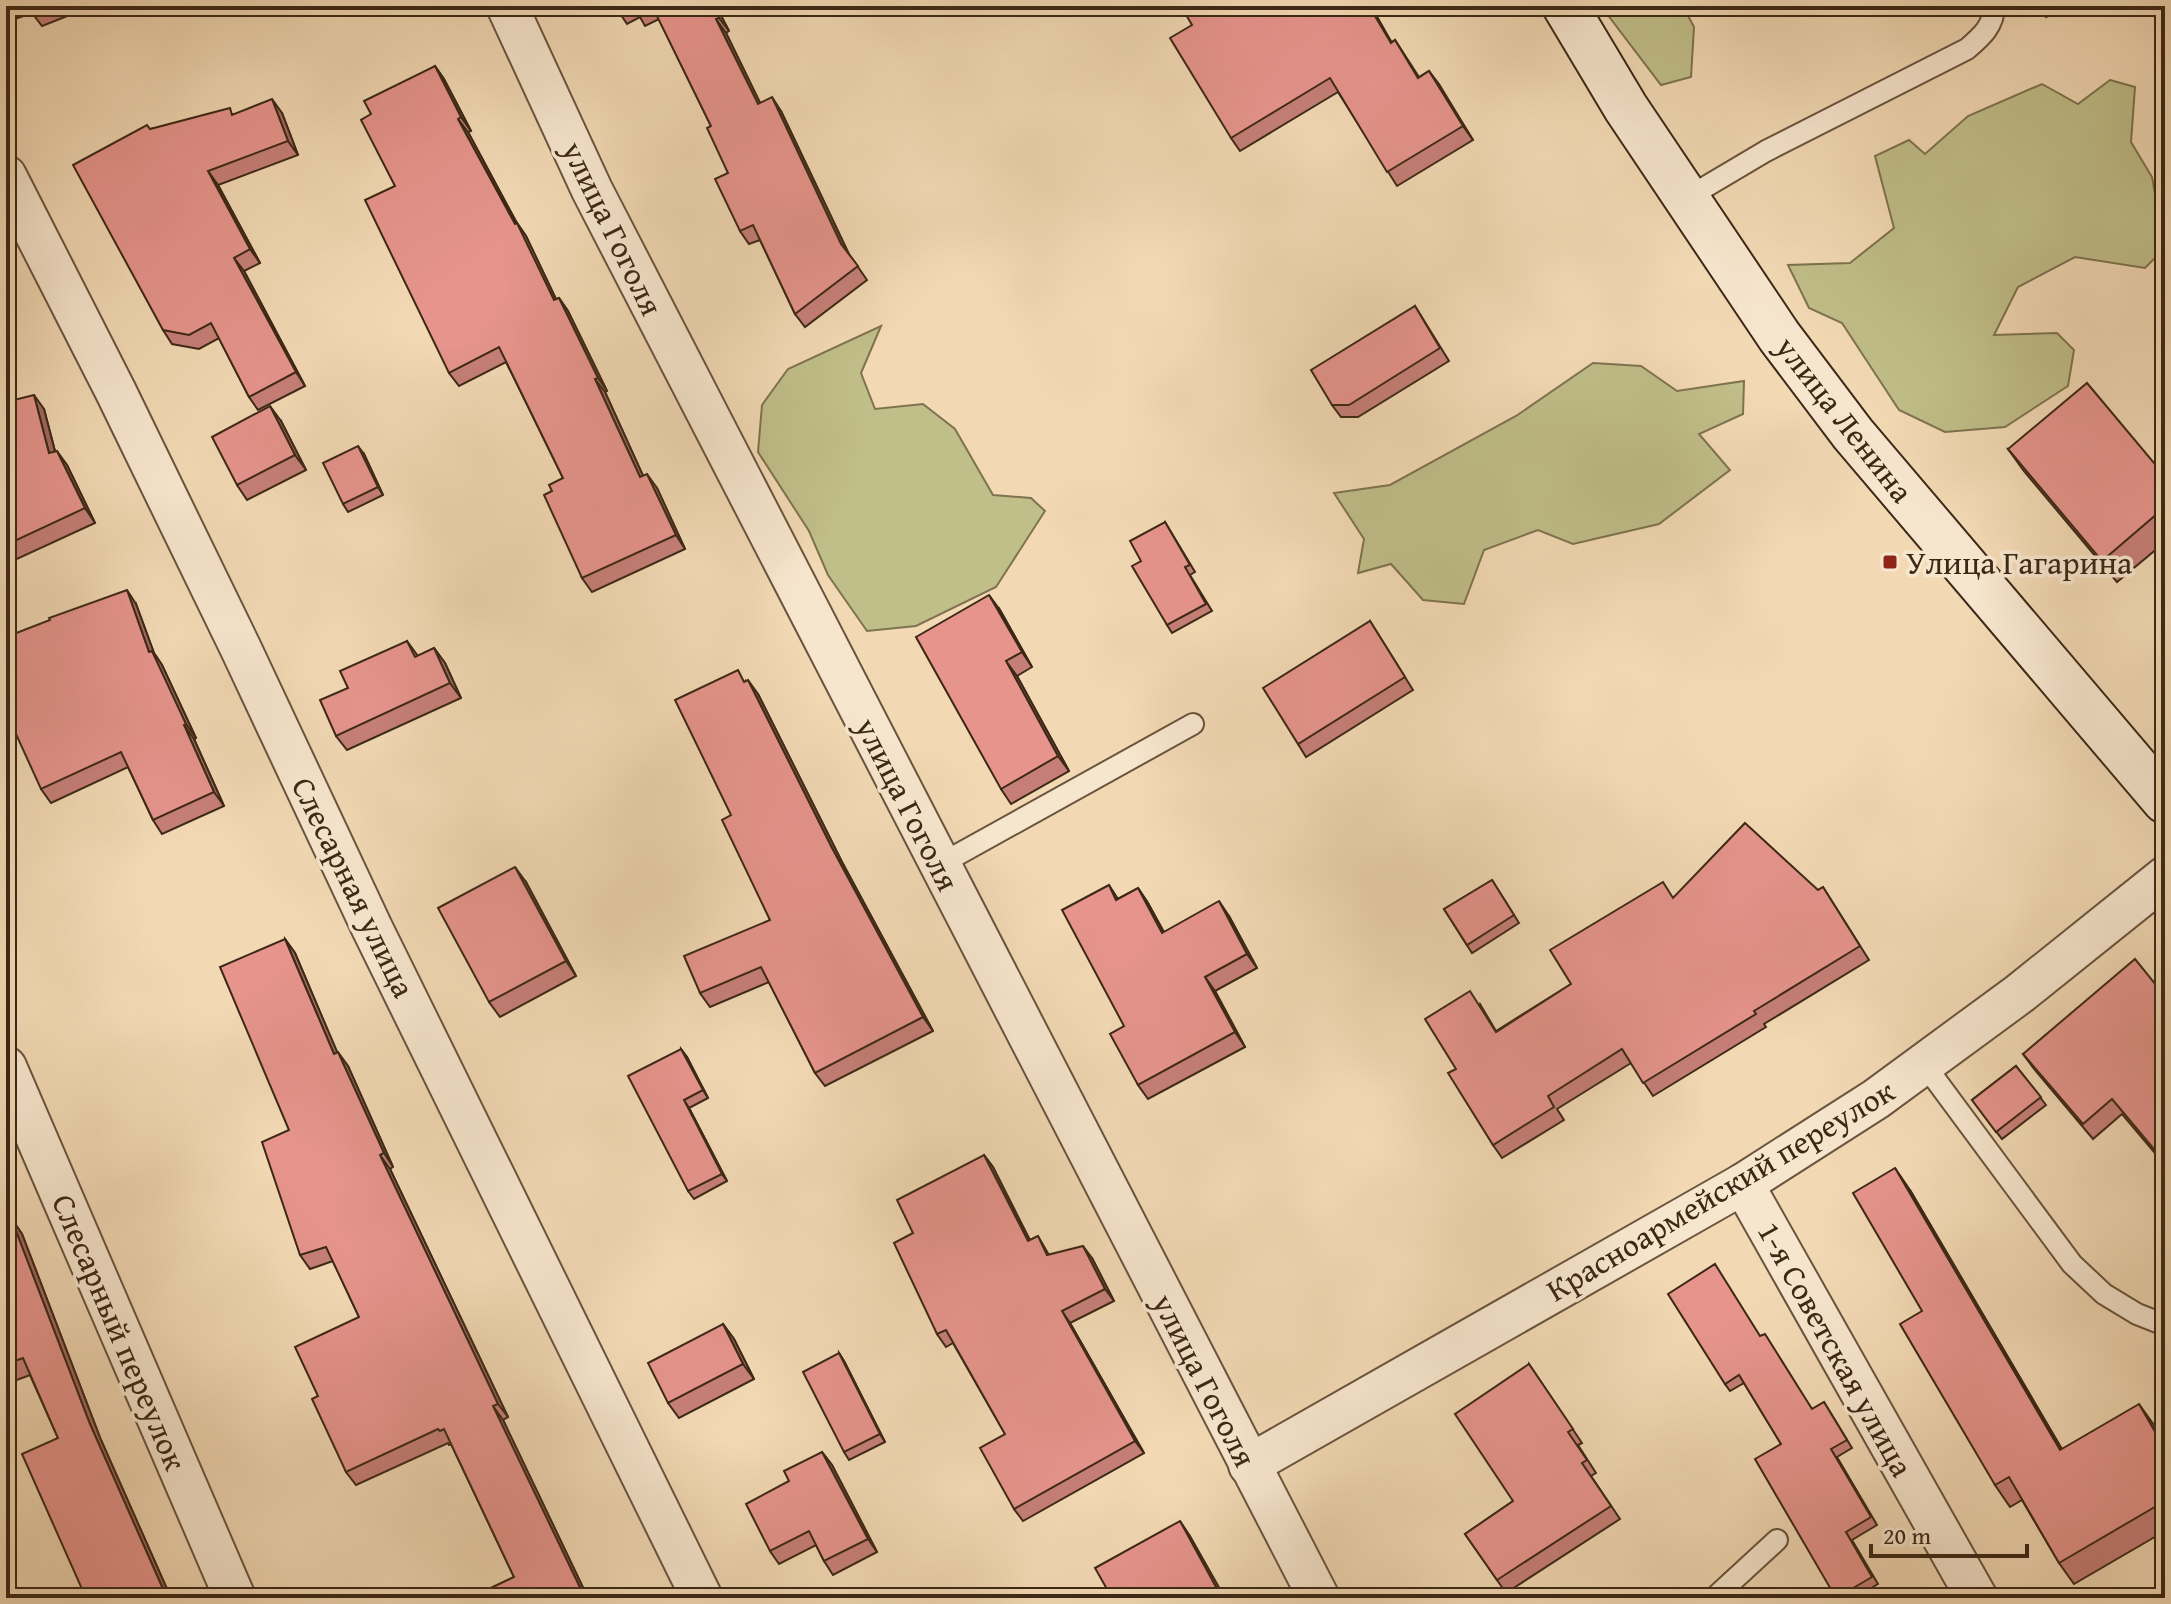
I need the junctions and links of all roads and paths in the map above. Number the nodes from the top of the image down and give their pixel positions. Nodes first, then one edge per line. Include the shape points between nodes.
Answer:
1 (507, 6) edge
2 (1565, 6) edge
3 (1994, 6) edge
4 (6, 176) edge
5 (1685, 199) junction
6 (1193, 724) dead end
7 (2165, 801) edge
8 (939, 865) junction
9 (2165, 877) edge
10 (1924, 1064) junction
11 (6, 1067) edge
12 (1743, 1184) junction
13 (2165, 1325) edge
14 (1249, 1465) junction
15 (1777, 1540) dead end
16 (235, 1598) edge
17 (702, 1598) edge
18 (1319, 1598) edge
19 (1714, 1598) edge
20 (1977, 1598) edge

1 - 8 street, улица Гоголя via 592,190
2 - 5 main road, улица Ленина
3 - 5 lane via 1986,33 1967,49 1766,151
4 - 17 street, Слесарная улица
5 - 7 main road, улица Ленина via 1853,434
6 - 8 lane
8 - 14 street, улица Гоголя
9 - 10 street, Красноармейский переулок
10 - 12 street, Красноармейский переулок
10 - 13 lane via 2072,1264 2104,1294
11 - 16 street, Слесарный переулок
12 - 14 street, Красноармейский переулок
12 - 20 street, 1-я Советская улица
14 - 18 street, улица Гоголя
15 - 19 lane

